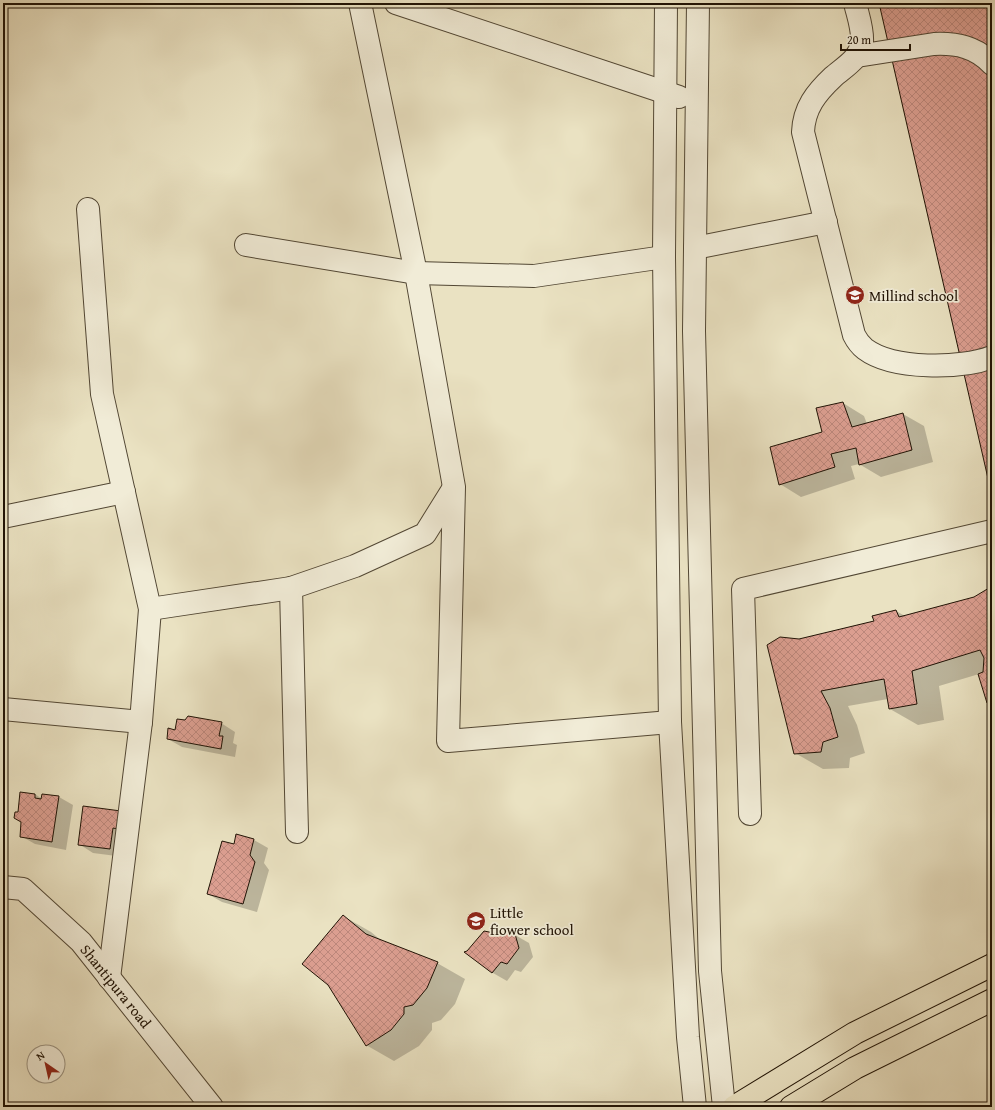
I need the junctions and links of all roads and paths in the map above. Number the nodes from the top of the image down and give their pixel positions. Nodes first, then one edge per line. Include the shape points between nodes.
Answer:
1 (360, 3) edge
2 (396, 3) edge
3 (666, 3) edge
4 (698, 3) edge
5 (855, 3) edge
6 (857, 56) junction
7 (992, 64) edge
8 (665, 92) junction
9 (697, 103) junction
10 (88, 209) dead end
11 (826, 222) junction
12 (246, 245) dead end
13 (695, 248) junction
14 (664, 256) junction
15 (416, 273) junction
16 (992, 357) edge
17 (454, 488) junction
18 (124, 492) junction
19 (3, 517) edge
20 (992, 531) edge
21 (291, 588) junction
22 (150, 609) junction
23 (3, 710) edge
24 (142, 722) junction
25 (670, 722) junction
26 (750, 814) dead end
27 (298, 832) dead end
28 (3, 886) edge
29 (992, 965) edge
30 (109, 978) junction
31 (992, 1000) edge
32 (212, 1107) edge
33 (695, 1107) edge
34 (724, 1107) edge
35 (734, 1107) edge
36 (791, 1107) edge

1 - 15 street
2 - 8 street
3 - 8 street
4 - 9 street
5 - 6 street via 862,44
6 - 7 street via 945,44 960,45 975,51
6 - 11 street via 819,92 809,105 804,119 805,144
8 - 9 street
8 - 14 street
9 - 13 street
10 - 18 street via 102,394
11 - 13 street
11 - 16 street via 854,335 865,349 888,360 902,363 958,365
12 - 15 street
13 - 34 street via 694,331 710,971
14 - 15 street via 534,276
14 - 25 street
15 - 17 street
17 - 21 street via 425,534 355,566
17 - 25 street via 448,741
18 - 19 street
18 - 22 street
20 - 26 street via 743,589
21 - 22 street
21 - 27 street
22 - 24 street
23 - 24 street
24 - 30 street
25 - 33 street via 688,1037
28 - 30 street, Shantipura road via 23,890 81,942
29 - 35 main road via 855,1033
30 - 32 street, Shantipura road
31 - 36 main road via 855,1068

